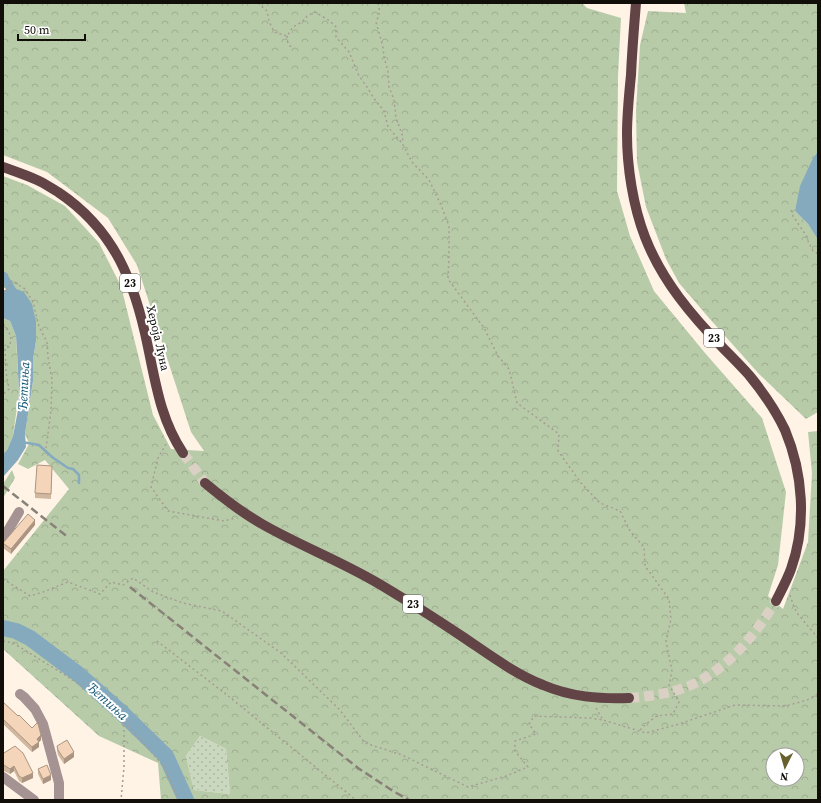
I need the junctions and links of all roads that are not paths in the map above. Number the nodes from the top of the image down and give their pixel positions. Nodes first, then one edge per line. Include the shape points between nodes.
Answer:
1 (636, 3) edge
2 (3, 167) edge
3 (183, 452) tunnel mouth
4 (205, 483) tunnel mouth
5 (20, 512) dead end
6 (3, 539) edge
7 (776, 601) tunnel mouth
8 (20, 694) dead end
9 (629, 698) tunnel mouth
10 (3, 776) edge
11 (34, 800) edge
12 (59, 800) edge

1 - 7 main road, 23 via 627,134 630,175 639,220 650,249 671,286 689,310 756,383 774,410 785,431 798,475 801,498 799,532 791,568
2 - 3 main road, Хероја Луна / 23 via 38,180 69,200 103,233 118,256 136,298 167,423
4 - 9 main road, 23 via 249,516 384,587 518,674 569,694
5 - 6 street
8 - 12 street via 35,709 43,724 59,783
10 - 11 street

